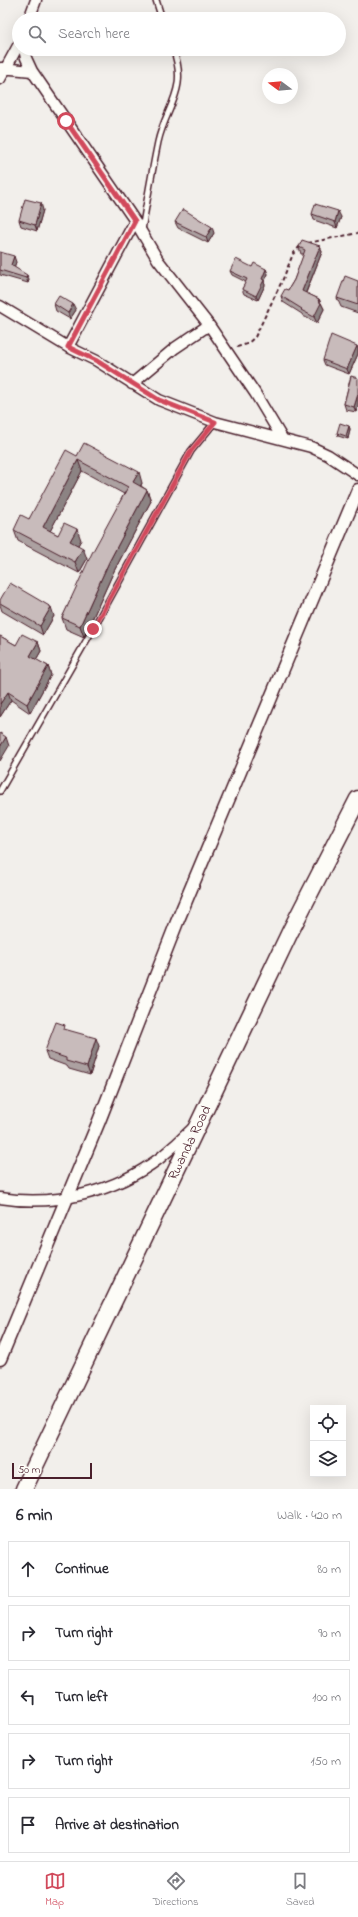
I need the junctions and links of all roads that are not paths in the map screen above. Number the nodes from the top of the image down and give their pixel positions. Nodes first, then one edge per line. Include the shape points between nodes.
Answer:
1 (36, 0) edge
2 (156, 0) edge
3 (32, 12) edge
4 (160, 12) edge
5 (12, 54) edge
6 (26, 56) edge
7 (176, 56) edge
8 (2, 68) edge
9 (32, 71) junction
10 (0, 79) edge
11 (135, 221) junction
12 (141, 233) junction
13 (0, 306) edge
14 (209, 325) junction
15 (68, 347) junction
16 (132, 384) junction
17 (215, 422) junction
18 (282, 438) junction
19 (358, 475) edge
20 (358, 490) edge
21 (0, 791) edge
22 (358, 799) edge
23 (200, 1123) junction
24 (0, 1198) edge
25 (66, 1199) junction
26 (0, 1359) edge
27 (24, 1489) edge

1 - 3 street
2 - 4 lane
5 - 8 street
6 - 9 street
7 - 12 lane via 179,80 159,140
8 - 9 street
8 - 10 street
9 - 11 street
11 - 12 street
11 - 15 street
12 - 14 street via 158,260
13 - 15 street
14 - 16 street via 175,348
14 - 18 street
15 - 16 street via 97,361
16 - 17 street via 159,400
17 - 18 street
17 - 21 lane via 191,451
18 - 19 street via 328,455
20 - 25 street via 185,901
22 - 23 highway, Rwanda Road via 290,932
23 - 25 street via 160,1158 134,1174 113,1185
23 - 27 highway, Rwanda Road
24 - 25 street via 35,1201
25 - 26 street

